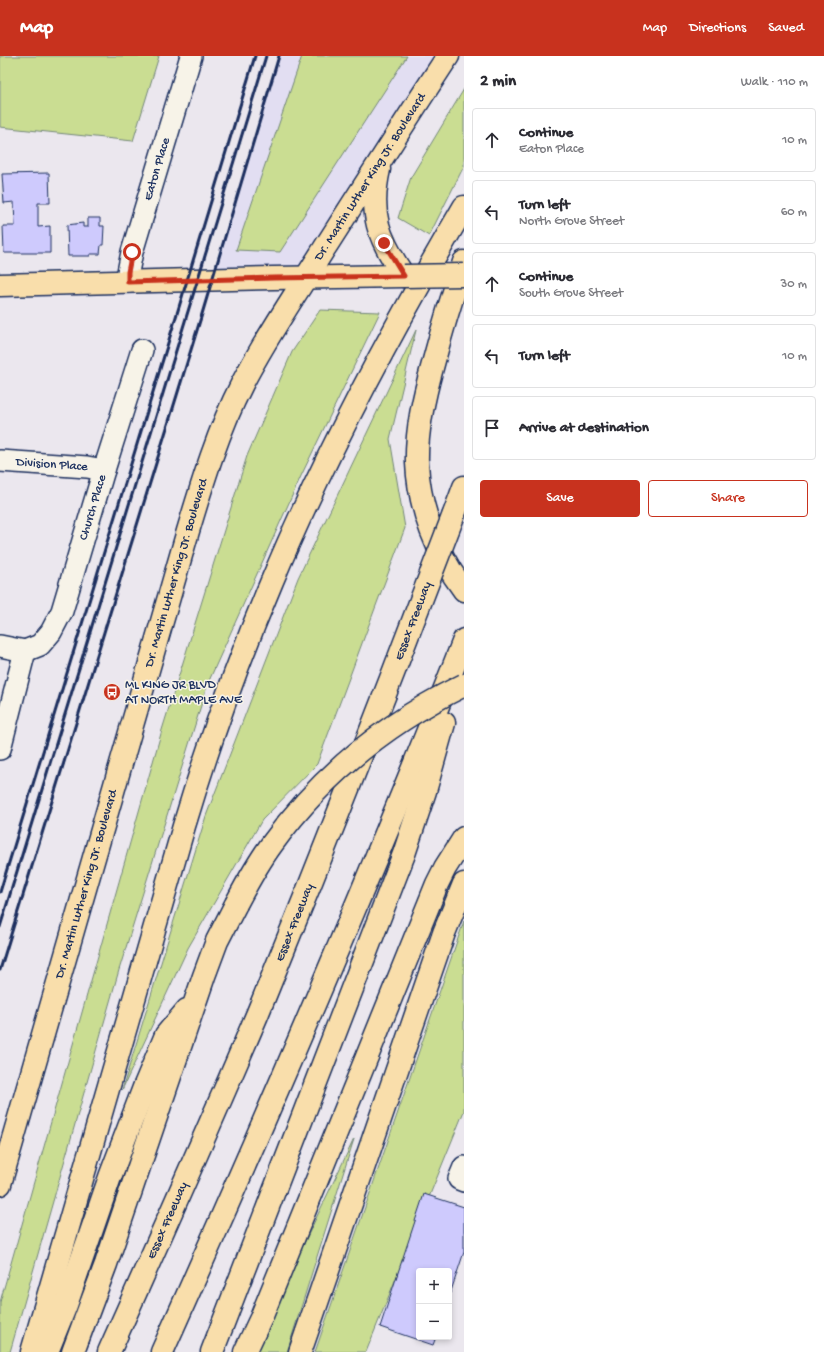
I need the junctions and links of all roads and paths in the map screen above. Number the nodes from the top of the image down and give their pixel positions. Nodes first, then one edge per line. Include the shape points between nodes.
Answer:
1 (191, 56) edge
2 (448, 56) edge
3 (385, 154) junction
4 (464, 207) edge
5 (464, 262) edge
6 (464, 275) edge
7 (404, 276) junction
8 (306, 277) junction
9 (128, 282) junction
10 (0, 285) edge
11 (142, 350) dead end
12 (0, 461) edge
13 (104, 470) junction
14 (464, 487) edge
15 (464, 590) edge
16 (464, 640) edge
17 (0, 646) edge
18 (464, 646) edge
19 (25, 651) junction
20 (464, 685) edge
21 (0, 749) edge
22 (464, 838) edge
23 (464, 884) edge
24 (195, 1002) junction
25 (464, 1167) edge
26 (464, 1181) edge
27 (0, 1184) edge
28 (32, 1352) edge
29 (47, 1352) edge
30 (73, 1352) edge
31 (109, 1352) edge
32 (162, 1352) edge
33 (212, 1352) edge
34 (245, 1352) edge
35 (300, 1352) edge

1 - 9 street, Eaton Place via 132,252
2 - 3 main road, Dr. Martin Luther King Jr. Boulevard
3 - 7 main road via 377,181 376,219 384,243
3 - 8 main road, Dr. Martin Luther King Jr. Boulevard
4 - 28 main road via 335,444 285,550 237,668 204,759
5 - 15 main road via 449,305 427,387 420,419 417,464 432,532 442,556
6 - 7 main road, bridge
7 - 8 main road
8 - 9 main road
8 - 27 main road, Dr. Martin Luther King Jr. Boulevard via 257,356 211,458 181,554
9 - 10 main road
11 - 13 street, Church Place
12 - 13 street, Division Place
13 - 19 street, Church Place via 62,611 44,641
14 - 31 main road, Essex Freeway, bridge via 381,707 281,956
16 - 32 main road via 387,832 238,1182
17 - 19 street
18 - 33 main road via 433,763 404,854
19 - 21 street
20 - 24 main road, bridge via 438,697 376,738 347,761 296,814 272,844 236,904 217,941
22 - 34 main road via 435,889 264,1311
23 - 35 main road via 444,934
24 - 29 main road via 166,1035 153,1064
24 - 30 main road via 111,1250
25 - 26 street via 459,1179

